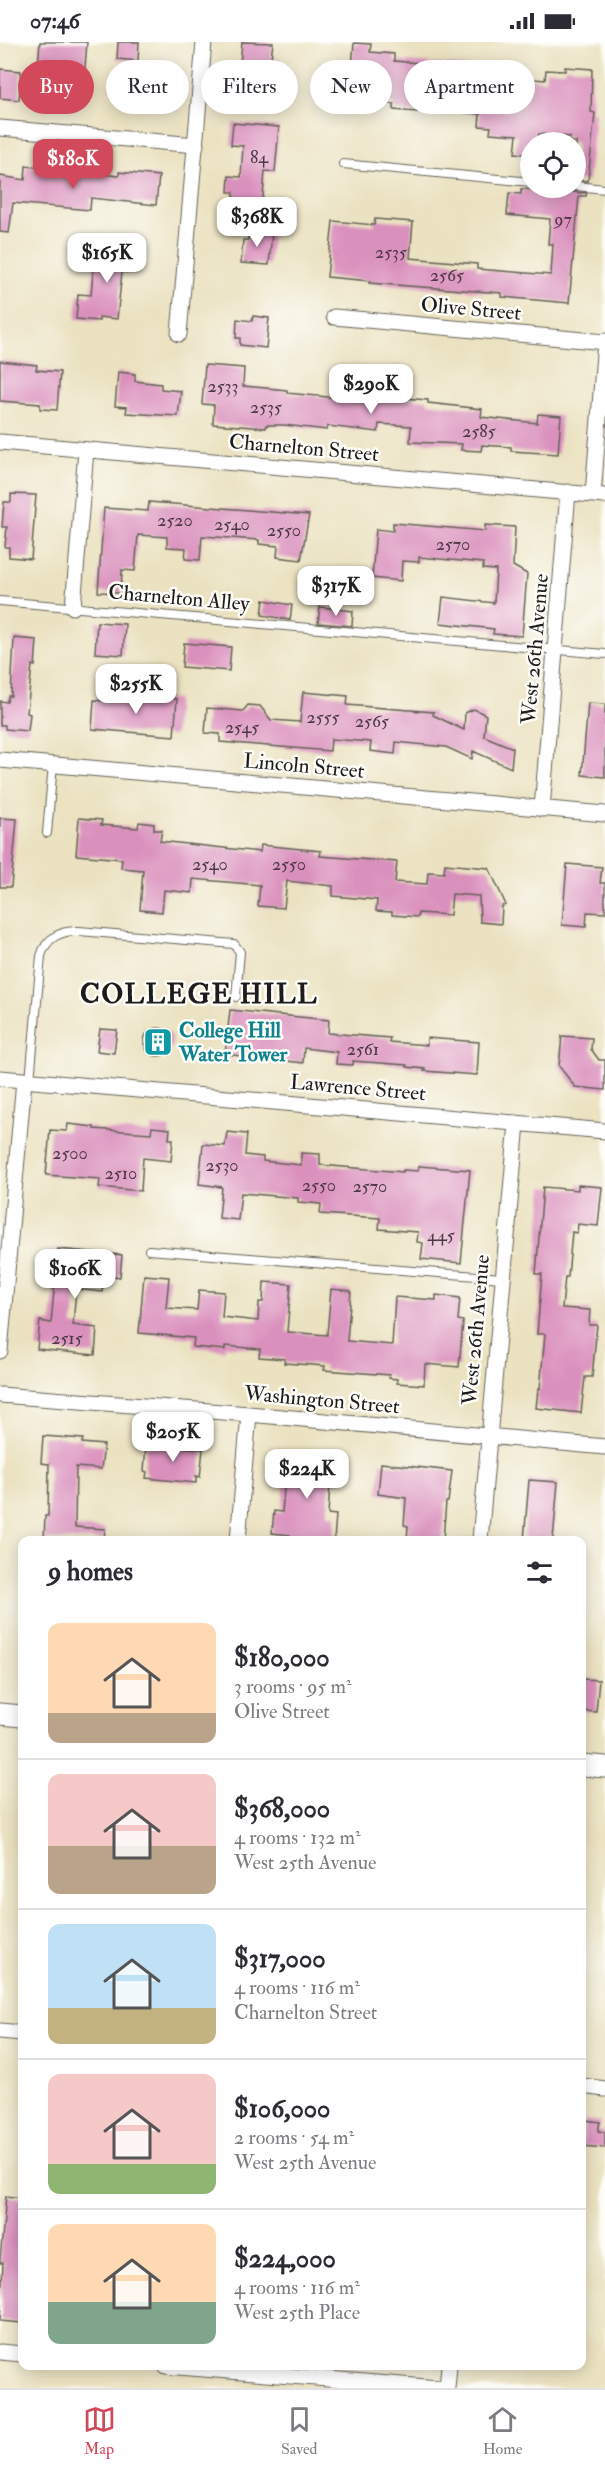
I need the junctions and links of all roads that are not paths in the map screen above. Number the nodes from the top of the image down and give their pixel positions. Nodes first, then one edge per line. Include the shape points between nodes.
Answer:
1 (204, 42) edge
2 (0, 128) edge
3 (196, 145) junction
4 (343, 164) dead end
5 (520, 181) edge
6 (586, 187) edge
7 (605, 189) edge
8 (334, 317) dead end
9 (179, 334) dead end
10 (605, 342) edge
11 (0, 442) edge
12 (86, 450) junction
13 (568, 492) junction
14 (599, 495) edge
15 (0, 601) edge
16 (72, 607) junction
17 (557, 650) junction
18 (605, 654) edge
19 (0, 760) edge
20 (52, 764) junction
21 (542, 808) junction
22 (605, 814) edge
23 (47, 833) dead end
24 (236, 997) dead end
25 (0, 1078) edge
26 (27, 1081) junction
27 (517, 1123) junction
28 (605, 1131) edge
29 (5, 1236) edge
30 (149, 1250) dead end
31 (502, 1278) junction
32 (0, 1351) edge
33 (0, 1395) edge
34 (249, 1414) junction
35 (488, 1436) junction
36 (605, 1447) edge
37 (238, 1536) edge
38 (480, 1536) edge
39 (0, 1714) edge
40 (18, 1716) edge
41 (586, 1765) edge
42 (605, 1767) edge
43 (0, 2031) edge
44 (18, 2033) edge
45 (586, 2087) edge
46 (605, 2089) edge
47 (0, 2352) edge
48 (18, 2354) edge
49 (216, 2370) edge
50 (449, 2370) edge
51 (439, 2388) edge
52 (447, 2388) edge

1 - 3 street
2 - 3 street
3 - 9 street
4 - 5 lane
6 - 7 lane
8 - 10 street, Olive Street
10 - 14 street
11 - 12 street, Charnelton Street
12 - 13 street, Charnelton Street
12 - 16 street
13 - 14 street, Charnelton Street
13 - 17 street, West 26th Avenue
15 - 16 lane, Charnelton Alley
16 - 17 lane, Charnelton Alley
17 - 18 lane, Charnelton Alley
17 - 21 street, West 26th Avenue
19 - 20 street, Lincoln Street
20 - 21 street, Lincoln Street
20 - 23 lane
21 - 22 street, Lincoln Street
24 - 26 lane via 240,952 232,943 61,932 45,945 41,956
25 - 26 street, Lawrence Street
26 - 27 street, Lawrence Street
26 - 29 street
27 - 28 street, Lawrence Street
27 - 31 street, West 26th Avenue
29 - 32 street
30 - 31 lane
31 - 35 street, West 26th Avenue
33 - 34 street, Washington Street
34 - 35 street, Washington Street
34 - 37 street
35 - 36 street, Washington Street
35 - 38 street, West 26th Avenue
39 - 40 street
41 - 42 street
43 - 44 street
45 - 46 street
47 - 48 street
49 - 51 street
50 - 52 street

